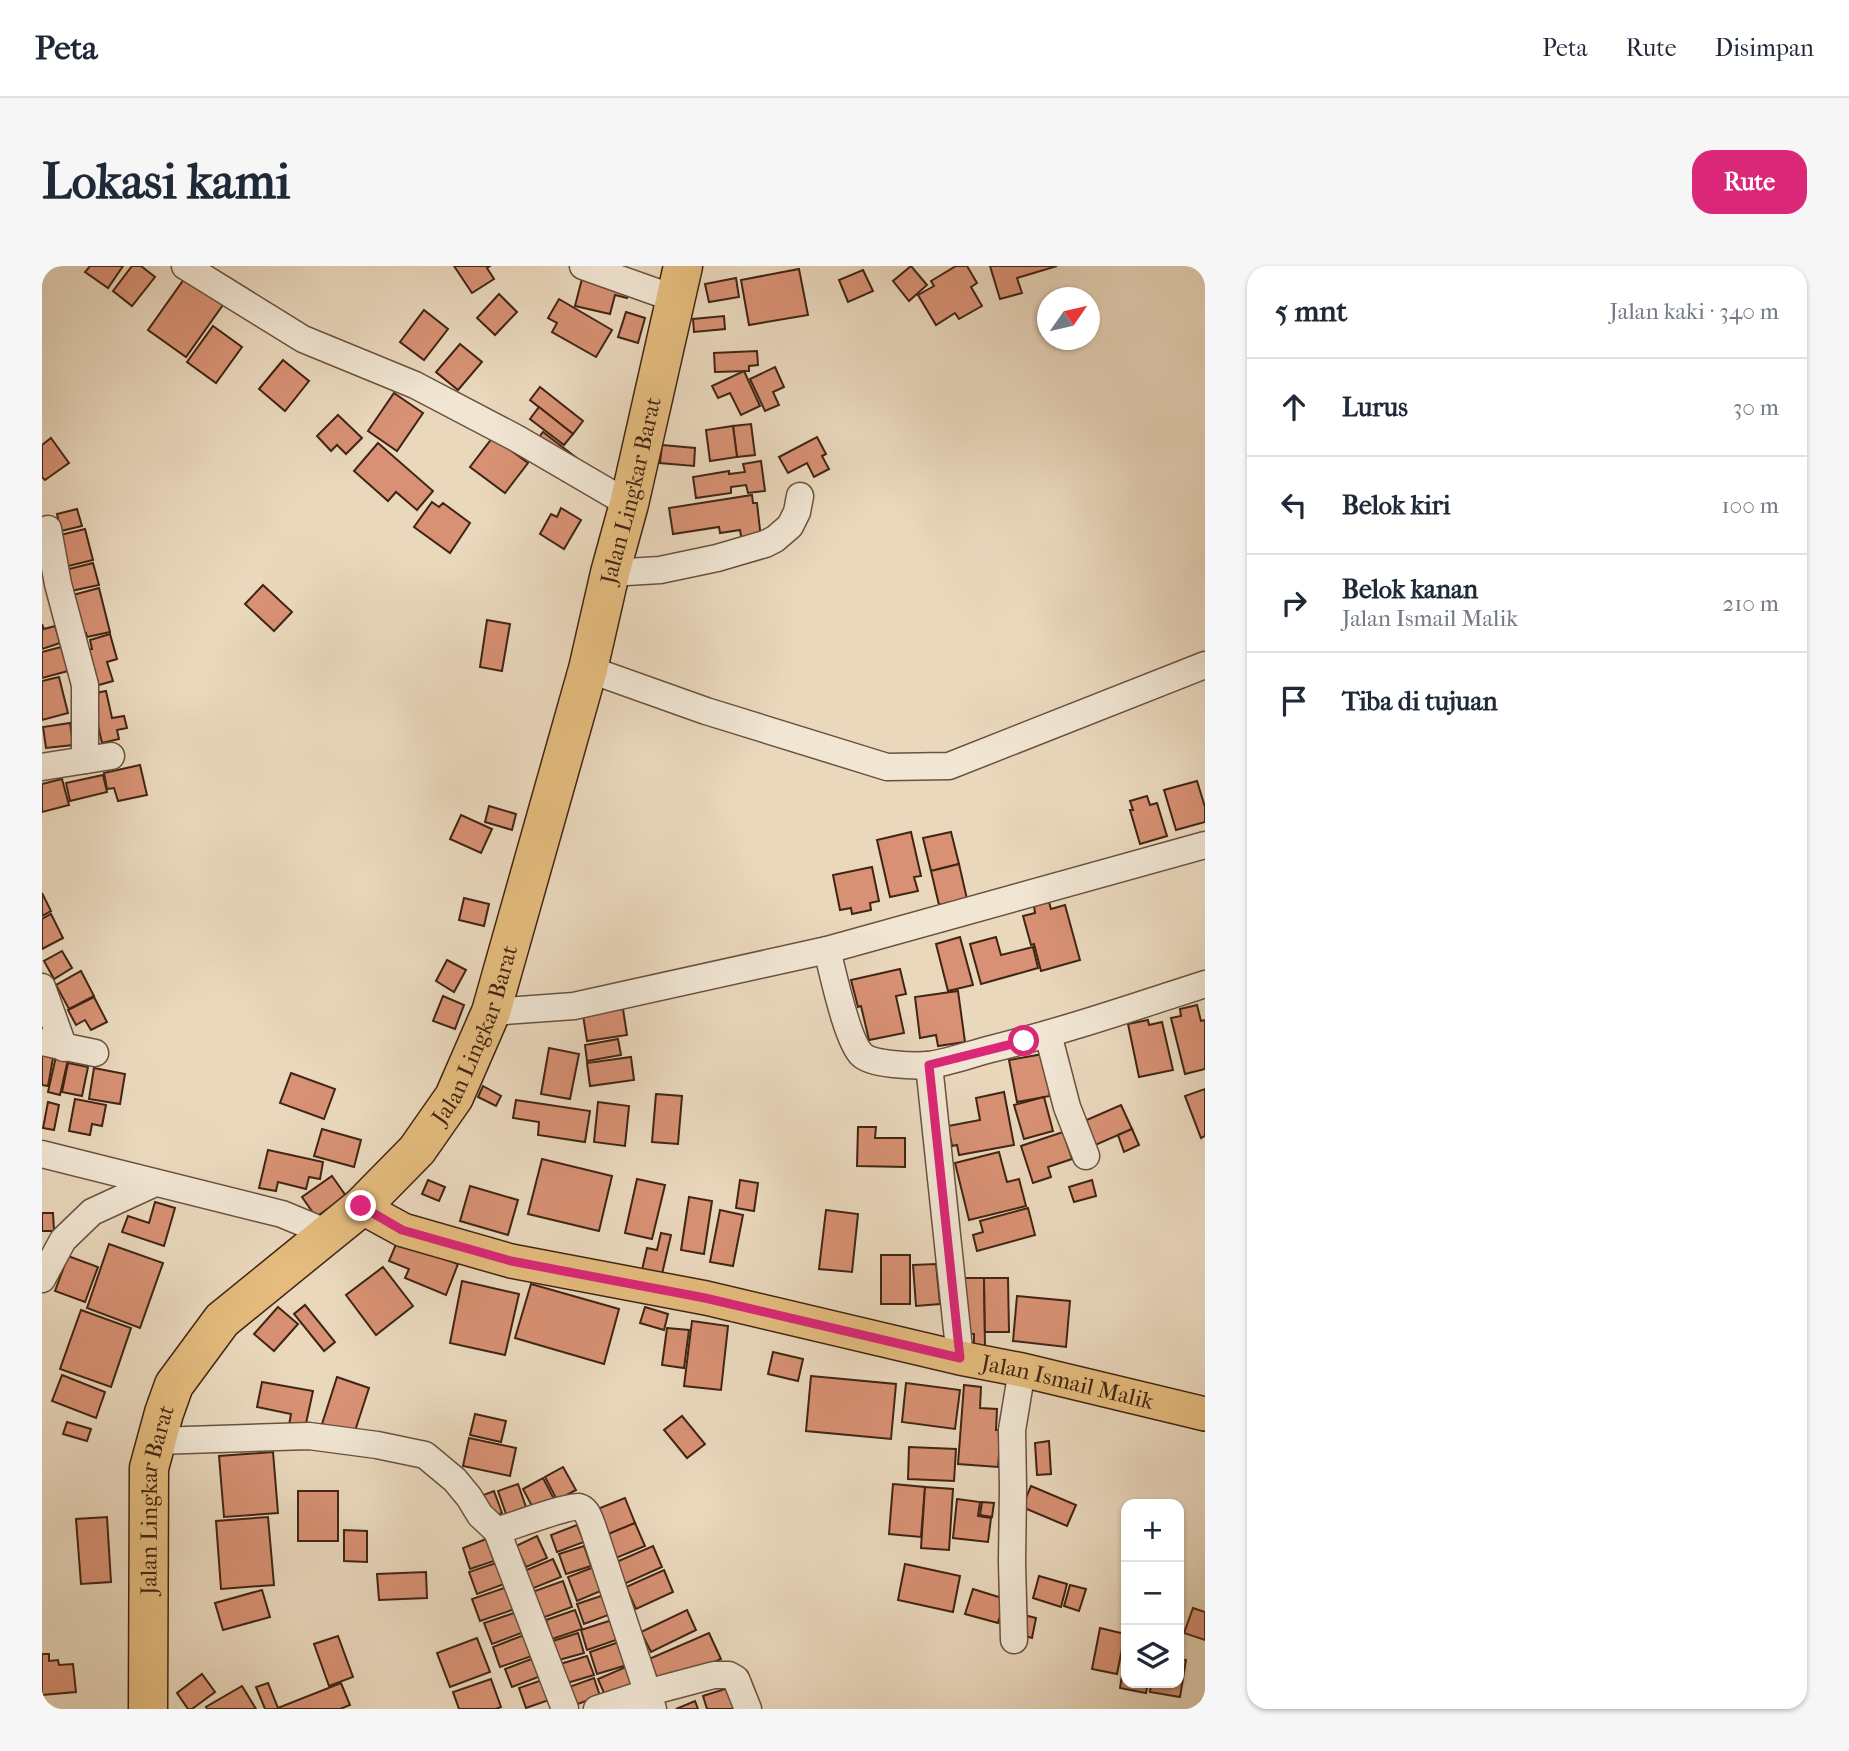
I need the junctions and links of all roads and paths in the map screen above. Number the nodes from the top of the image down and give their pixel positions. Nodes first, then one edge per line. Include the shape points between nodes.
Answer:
1 (583, 266) edge
2 (189, 267) edge
3 (679, 282) edge
4 (800, 496) dead end
5 (629, 504) junction
6 (48, 529) dead end
7 (610, 573) junction
8 (50, 588) edge
9 (1205, 665) edge
10 (588, 669) junction
11 (111, 756) dead end
12 (85, 760) junction
13 (42, 767) edge
14 (1205, 845) edge
15 (827, 950) junction
16 (1205, 984) edge
17 (42, 987) edge
18 (491, 1012) junction
19 (1048, 1034) junction
20 (53, 1045) edge
21 (95, 1053) dead end
22 (929, 1065) junction
23 (42, 1154) edge
24 (1086, 1156) dead end
25 (155, 1182) junction
26 (361, 1206) junction
27 (328, 1233) junction
28 (42, 1279) edge
29 (960, 1358) junction
30 (1023, 1370) junction
31 (1205, 1414) edge
32 (156, 1441) junction
33 (497, 1531) junction
34 (1014, 1640) dead end
35 (650, 1701) edge
36 (148, 1709) edge
37 (565, 1709) edge
38 (597, 1709) edge
39 (748, 1709) edge

1 - 3 street
2 - 5 street via 303,339 415,385
3 - 5 highway, Jalan Lingkar Barat
4 - 7 street via 790,526 765,544 660,570
5 - 7 highway, Jalan Lingkar Barat
6 - 8 street
7 - 10 highway, Jalan Lingkar Barat
8 - 12 street via 85,685
9 - 10 street via 949,766 887,767
10 - 18 highway, Jalan Lingkar Barat
11 - 12 street
12 - 13 street
14 - 15 street
15 - 18 street via 574,1006
15 - 22 street via 858,1051 873,1062
16 - 19 street
17 - 20 street
18 - 26 highway, Jalan Lingkar Barat via 454,1097 417,1150
19 - 22 street
19 - 24 street
20 - 21 street
22 - 29 street
23 - 25 street
25 - 27 street via 282,1214
25 - 28 street via 92,1212 63,1240
26 - 27 highway, Jalan Lingkar Barat
26 - 29 main road, Jalan Ismail Malik via 402,1230 511,1261 705,1298
27 - 32 highway, Jalan Lingkar Barat via 222,1320 174,1385
29 - 30 main road, Jalan Ismail Malik
30 - 31 main road, Jalan Ismail Malik
30 - 34 street via 1012,1430
32 - 33 street via 309,1436 425,1455 454,1480
32 - 36 highway, Jalan Lingkar Barat via 149,1468
33 - 35 street via 573,1507 586,1511
33 - 37 street
35 - 38 street
35 - 39 street via 714,1675 729,1675 736,1679

